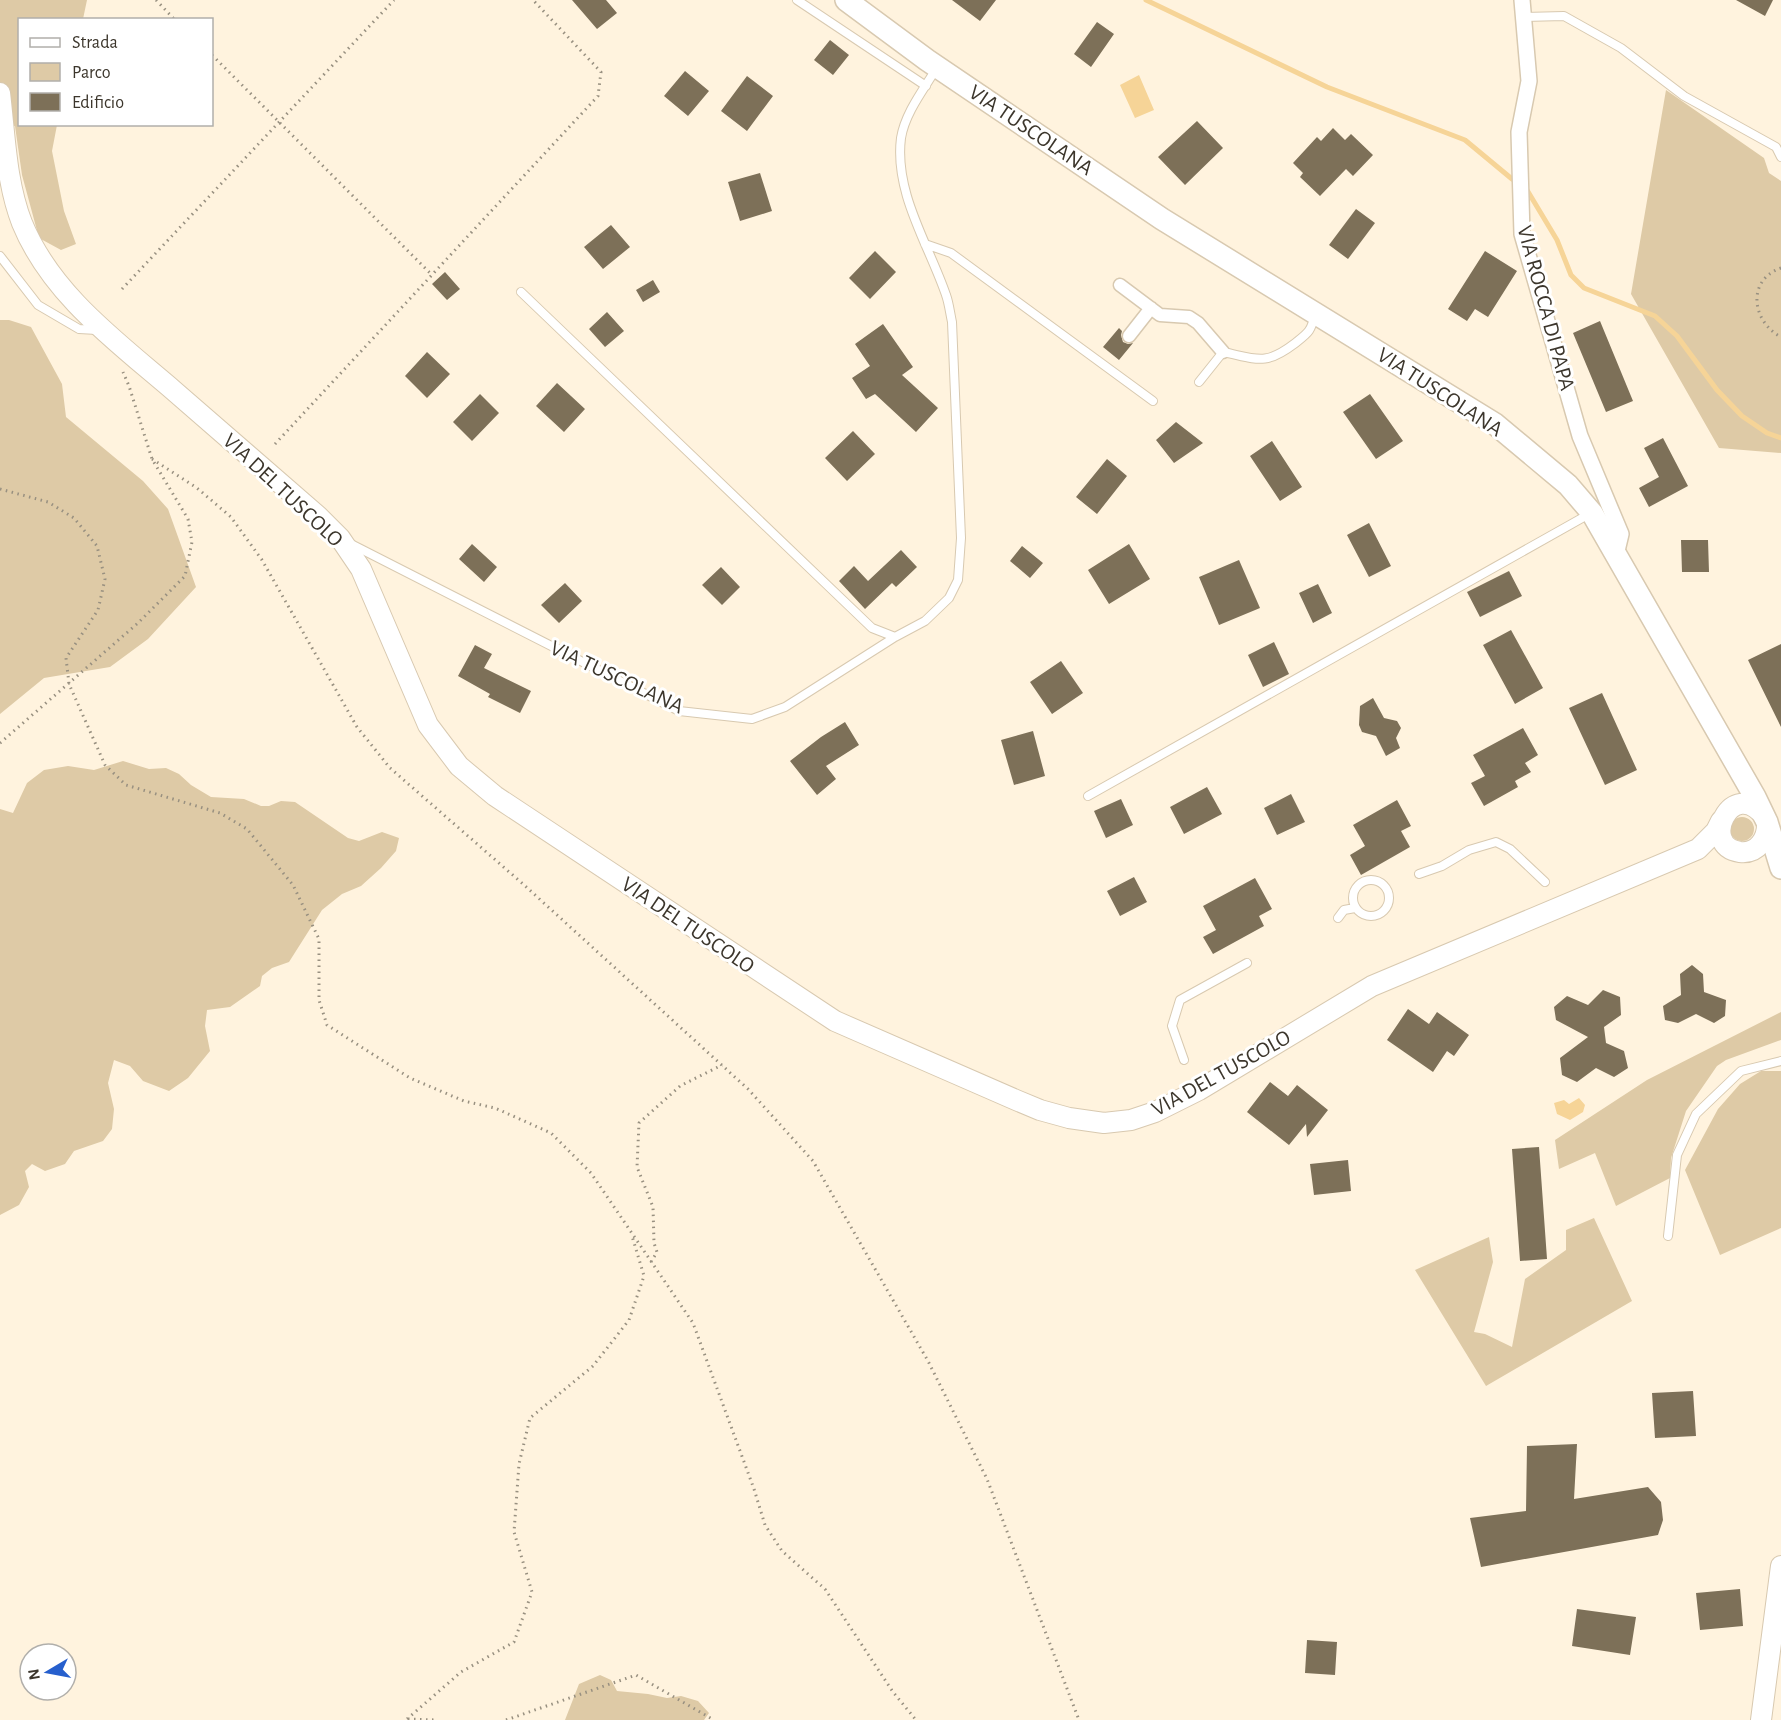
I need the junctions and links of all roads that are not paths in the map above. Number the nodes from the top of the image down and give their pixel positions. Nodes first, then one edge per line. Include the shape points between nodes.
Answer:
1 (797, 0) edge
2 (846, 0) edge
3 (1522, 0) edge
4 (1524, 17) junction
5 (937, 67) junction
6 (926, 86) junction
7 (0, 93) edge
8 (3, 140) edge
9 (1781, 157) edge
10 (925, 244) junction
11 (0, 256) edge
12 (1120, 285) dead end
13 (521, 292) dead end
14 (1151, 308) junction
15 (1315, 313) junction
16 (105, 330) junction
17 (1129, 336) dead end
18 (1223, 352) junction
19 (1199, 382) dead end
20 (1153, 401) dead end
21 (1592, 513) junction
22 (340, 538) junction
23 (1616, 555) junction
24 (895, 637) junction
25 (1737, 764) junction
26 (1088, 796) dead end
27 (1723, 817) junction
28 (1765, 819) junction
29 (1698, 849) junction
30 (1739, 851) junction
31 (1781, 870) edge
32 (1419, 874) dead end
33 (1545, 882) dead end
34 (1355, 908) junction
35 (1338, 918) dead end
36 (1247, 963) dead end
37 (1184, 1060) dead end
38 (1781, 1061) edge
39 (1668, 1236) dead end
40 (1781, 1566) edge
41 (1761, 1720) edge

1 - 6 lane
2 - 5 main road, VIA TUSCOLANA
3 - 4 street, VIA ROCCA DI PAPA
4 - 9 lane via 1564,16 1621,48 1684,96 1776,147
4 - 23 street, VIA ROCCA DI PAPA via 1529,81 1519,132 1521,234 1580,436 1621,534
5 - 6 lane, VIA TUSCOLANA
5 - 15 main road, VIA TUSCOLANA via 1162,219
6 - 10 lane, VIA TUSCOLANA via 901,137 902,178
7 - 8 street, VIA DEL TUSCOLO
8 - 16 street, VIA DEL TUSCOLO via 21,221 43,265 58,286
10 - 20 lane via 951,253
10 - 24 lane, VIA TUSCOLANA via 947,296 952,322 962,538 958,580 949,598 925,621
11 - 16 lane via 38,305 79,329
12 - 14 street
13 - 24 lane via 872,628
14 - 17 street
14 - 18 street via 1160,315 1189,317
15 - 18 lane via 1311,331 1277,357 1258,359
15 - 21 main road, VIA TUSCOLANA via 1496,424 1568,485
16 - 22 street, VIA DEL TUSCOLO
18 - 19 lane
21 - 23 main road, VIA TUSCOLANA
21 - 26 lane
22 - 24 lane, VIA TUSCOLANA via 679,711 752,719 785,708
22 - 29 street, VIA DEL TUSCOLO via 361,569 428,725 459,766 476,781 835,1021 1040,1110 1069,1118 1104,1123 1155,1112 1199,1090 1372,986
23 - 25 main road, VIA TUSCOLANA
25 - 27 street via 1736,792
25 - 28 main road, VIA TUSCOLANA
27 - 28 street via 1729,809 1742,804 1756,808
27 - 29 street via 1716,831
27 - 30 street via 1724,841
28 - 30 street via 1766,837 1762,844
28 - 31 main road, VIA TUSCOLANA
29 - 30 street
30 - 31 street
32 - 33 lane via 1496,842 1510,849
34 - 34 lane via 1365,915 1382,912 1388,902 1383,885 1373,880 1362,883 1354,891
34 - 35 lane via 1344,910
36 - 37 lane via 1180,1000 1172,1026
38 - 39 lane via 1741,1071 1696,1114 1677,1155
40 - 41 street

